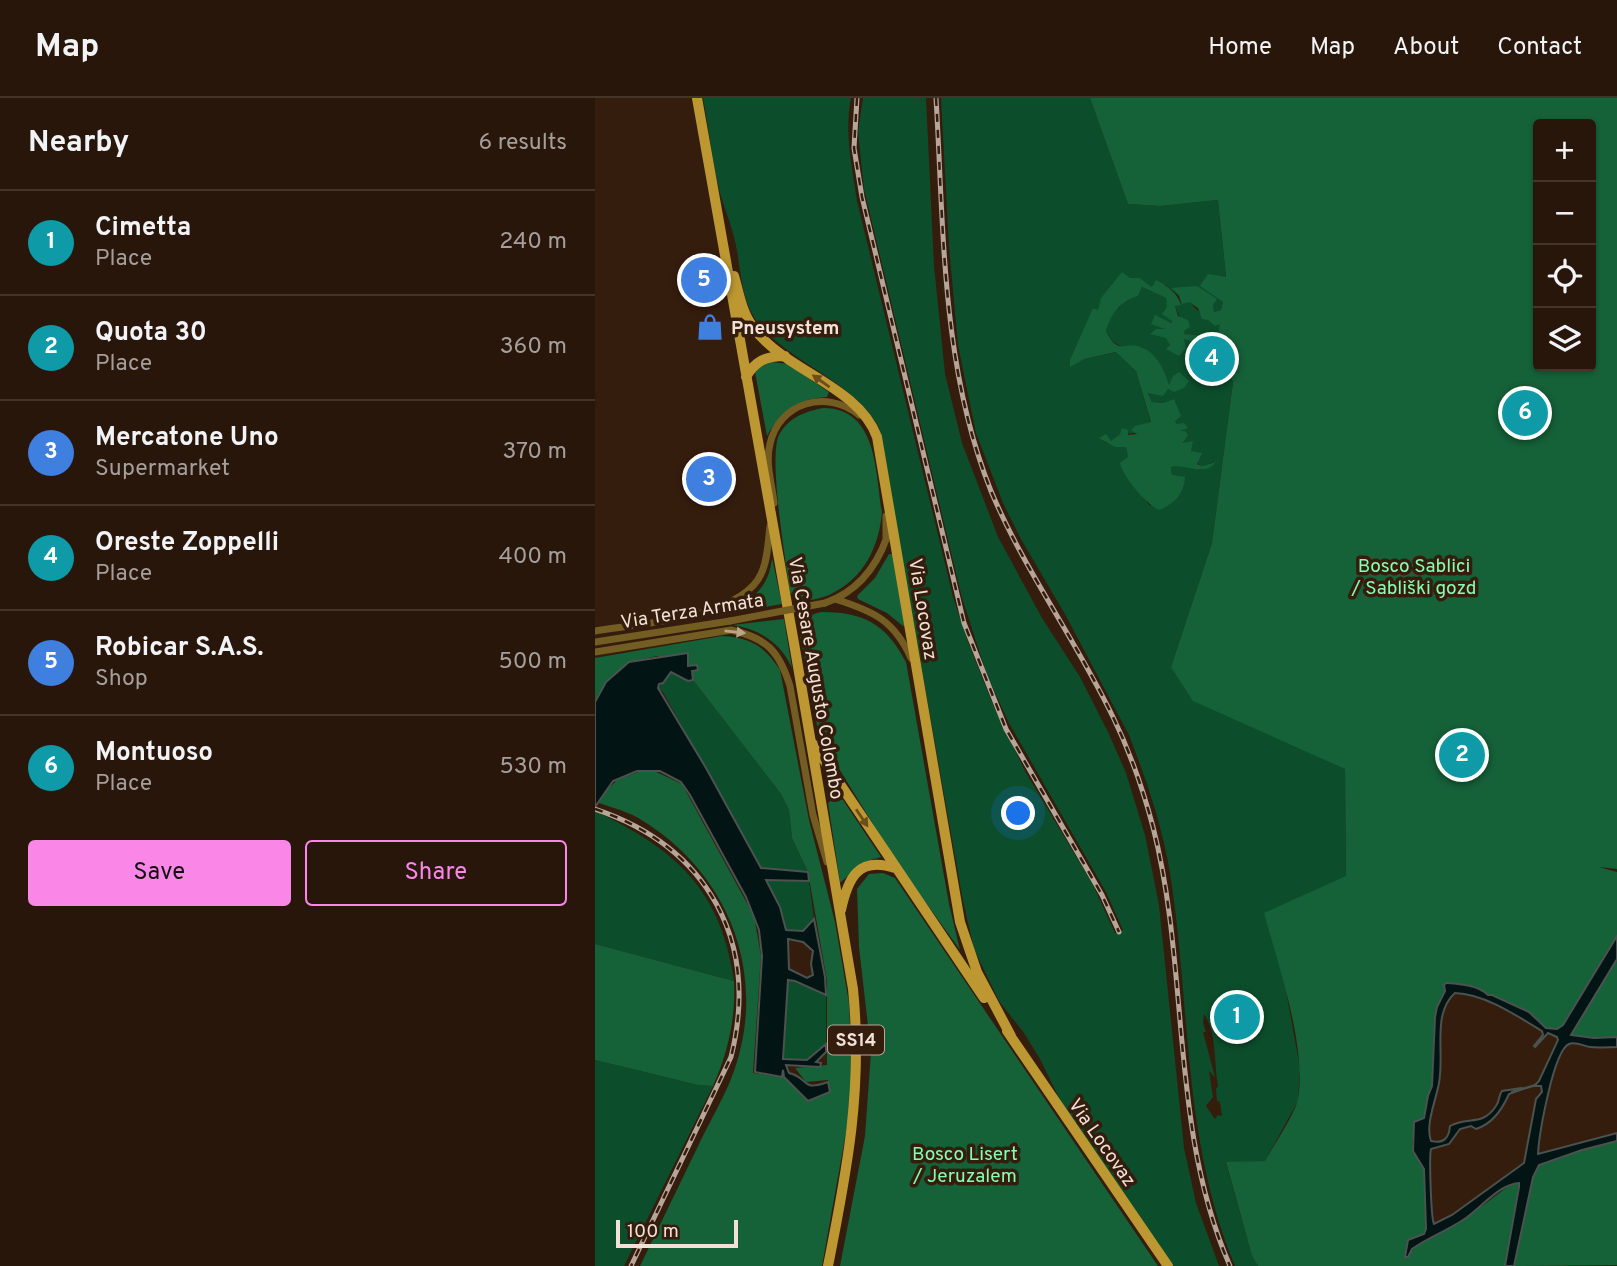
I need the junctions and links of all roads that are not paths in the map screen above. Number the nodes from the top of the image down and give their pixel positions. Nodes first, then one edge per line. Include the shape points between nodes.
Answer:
1 (697, 98) edge
2 (721, 238) junction
3 (785, 356) junction
4 (746, 377) junction
5 (771, 514) junction
6 (893, 520) junction
7 (774, 531) junction
8 (886, 540) junction
9 (835, 599) junction
10 (595, 631) edge
11 (595, 642) edge
12 (595, 652) edge
13 (915, 666) junction
14 (811, 741) junction
15 (895, 868) junction
16 (834, 882) junction
17 (840, 916) junction
18 (1011, 1036) junction
19 (828, 1266) edge
20 (1168, 1266) edge

1 - 2 main road, Via Cesare Augusto Colombo
2 - 3 main road, Via Locovaz via 747,316 760,336
2 - 4 main road, Via Cesare Augusto Colombo
3 - 4 main road via 758,362
6 -> 3 main road, Via Locovaz via 873,425 849,400
4 - 5 main road, Via Cesare Augusto Colombo
5 - 7 main road, Via Cesare Augusto Colombo
5 - 10 street, Via Terza Armata via 761,576 744,594 692,616
6 - 8 street, Via Terza Armata
6 - 13 main road, Via Locovaz
7 - 8 street, Via Locovaz via 770,442 789,411 820,400 852,410 871,433
7 - 14 main road, Via Cesare Augusto Colombo / SS14
8 - 9 street, Via Terza Armata via 867,575
9 - 11 street, Via Terza Armata, bridge
9 - 13 street via 889,623
12 -> 16 street, Via Terza Armata via 731,630 763,641 775,652 790,686 813,815
13 - 18 main road, Via Locovaz via 960,922 977,972
14 -> 15 main road, Via Locovaz
14 - 16 main road, Via Cesare Augusto Colombo / SS14
15 - 17 main road via 875,864 859,870 847,887
15 - 18 main road, Via Locovaz
16 - 17 main road, Via Cesare Augusto Colombo / SS14
17 - 19 main road, Via Cesare Augusto Colombo / SS14 via 855,1016 856,1095
18 - 20 main road, Via Locovaz

